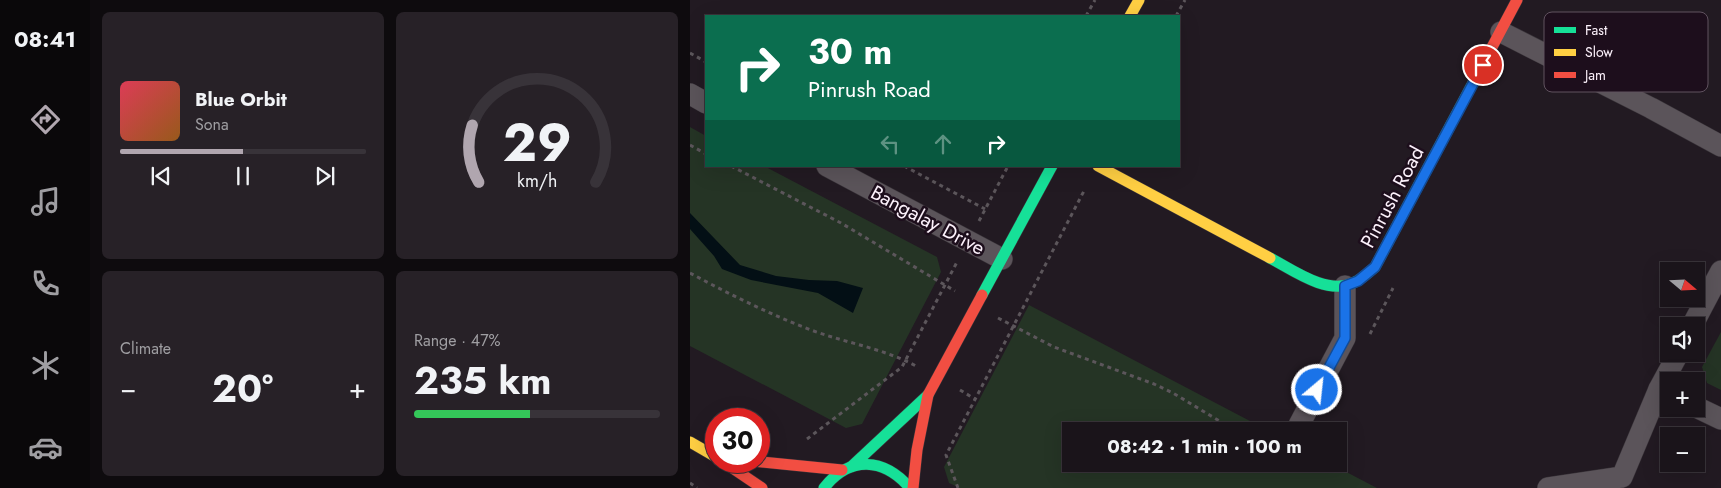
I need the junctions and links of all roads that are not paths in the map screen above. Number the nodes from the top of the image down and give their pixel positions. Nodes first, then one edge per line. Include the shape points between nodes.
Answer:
1 (1139, 0) edge
2 (1517, 0) edge
3 (1131, 15) edge
4 (1501, 32) junction
5 (1544, 54) edge
6 (1619, 92) edge
7 (690, 94) edge
8 (705, 102) edge
9 (1721, 146) edge
10 (829, 167) edge
11 (1051, 167) edge
12 (1100, 167) edge
13 (1002, 259) junction
14 (1721, 271) edge
15 (1345, 286) junction
16 (1697, 317) edge
17 (928, 395) junction
18 (1660, 400) edge
19 (1705, 411) edge
20 (1721, 419) edge
21 (1301, 422) edge
22 (690, 442) edge
23 (705, 451) edge
24 (770, 463) edge
25 (847, 468) junction
26 (740, 473) edge
27 (762, 488) edge
28 (824, 488) edge
29 (912, 488) edge
30 (1548, 488) edge

1 - 3 street
2 - 4 street, Pinrush Road
4 - 5 street
4 - 15 street, Pinrush Road via 1375,267 1358,281
6 - 9 street
7 - 8 street
10 - 13 street, Bangalay Drive
11 - 13 street
12 - 15 street via 1318,284
13 - 17 street
14 - 16 street
15 - 21 street via 1345,338
17 - 25 street
17 - 29 street
18 - 30 street via 1622,477
19 - 20 street
22 - 23 street
24 - 25 street
25 - 28 street
25 - 29 street via 869,464 886,468 902,477
26 - 27 street

